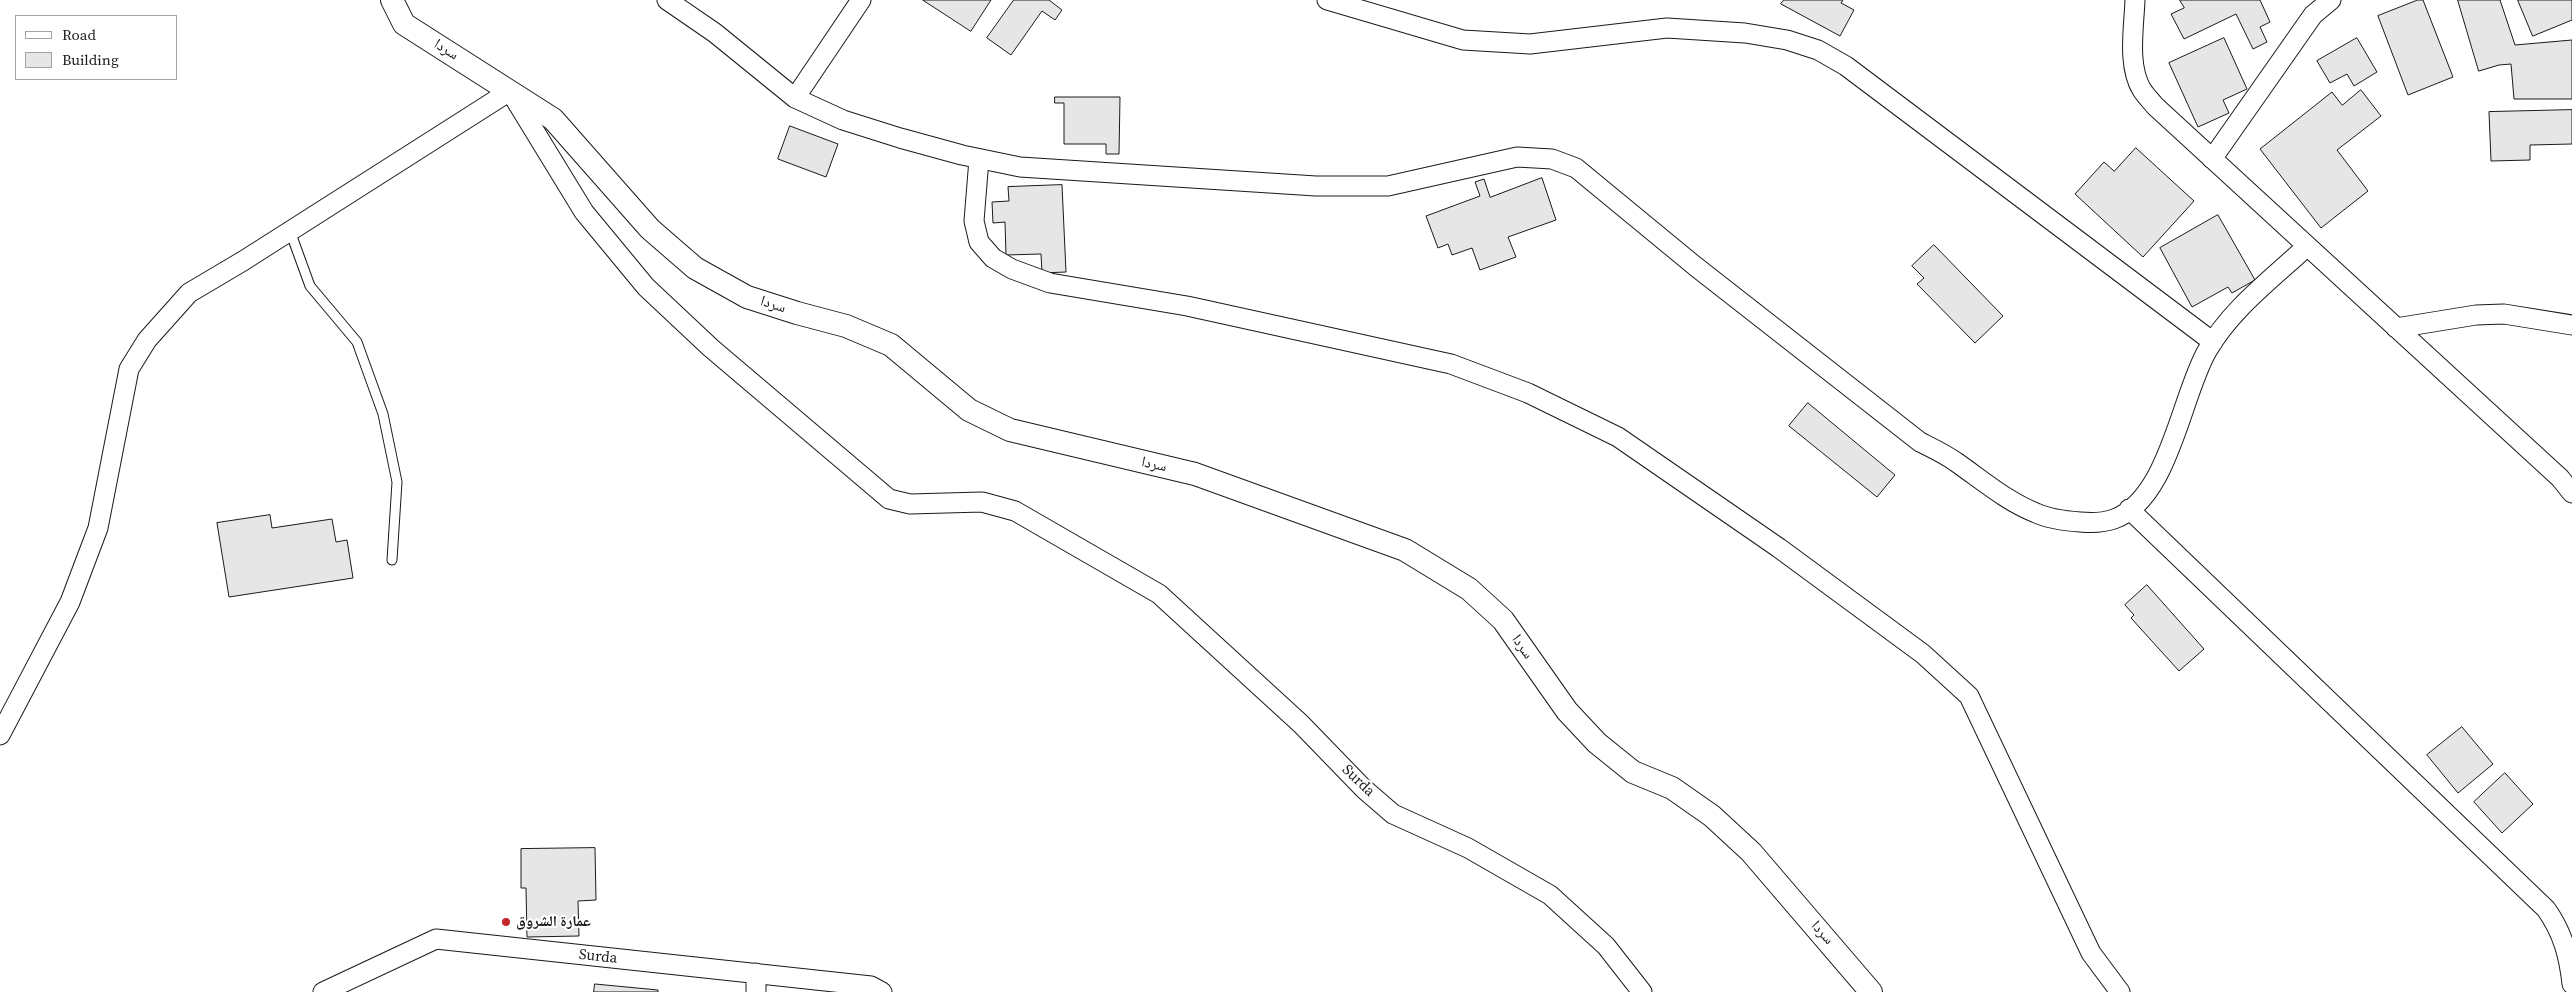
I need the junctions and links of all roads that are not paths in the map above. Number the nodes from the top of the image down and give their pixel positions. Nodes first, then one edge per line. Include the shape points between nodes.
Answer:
1 (392, 0) edge
2 (667, 0) edge
3 (861, 0) edge
4 (1327, 0) edge
5 (2135, 0) edge
6 (2331, 0) edge
7 (510, 91) junction
8 (795, 98) junction
9 (979, 159) junction
10 (2212, 159) junction
11 (290, 231) junction
12 (2306, 247) junction
13 (2572, 325) edge
14 (2396, 328) junction
15 (2213, 342) junction
16 (2572, 493) edge
17 (2129, 509) junction
18 (392, 560) dead end
19 (0, 734) edge
20 (756, 983) edge
21 (2572, 984) edge
22 (323, 992) edge
23 (882, 992) edge
24 (1642, 992) edge
25 (1871, 992) edge
26 (2120, 992) edge

1 - 7 street, سردا via 404,24
2 - 8 street via 715,33
3 - 8 street
4 - 15 street via 1463,40 1530,44 1667,28 1745,33 1787,40 1818,50 1846,66
5 - 10 street via 2134,55 2142,90
6 - 10 street via 2313,15
7 - 11 street
7 - 24 street, Surda via 584,212 646,287 711,348 888,499 910,504 982,502 1015,511 1160,594 1393,814 1468,848 1550,895 1606,946
7 - 25 street, سردا via 553,119 650,230 695,268 747,297 846,326 891,345 969,410 1010,430 1195,474 1405,550 1469,589 1503,620 1567,711 1597,743 1633,772 1672,788 1712,816 1751,852
8 - 9 street via 843,120
9 - 17 street via 1020,167 1316,186 1388,186 1517,157 1552,159 1576,168 1695,266 1920,442 1954,461 2005,498 2036,514 2068,521 2096,523 2115,519
9 - 26 street via 974,221 979,242 993,258 1012,269 1050,283 1187,306 1459,368 1528,393 1618,437 1779,548 1923,654 1969,696 2091,953
10 - 12 street
11 - 18 lane via 310,286 357,342 383,414 397,482
11 - 19 street via 189,293 147,340 130,369 98,528 70,602
12 - 14 street
12 - 15 street via 2229,318
13 - 14 street via 2504,314 2476,315
14 - 16 street via 2560,478
15 - 17 street via 2206,352 2151,488
17 - 21 street via 2546,909 2565,943
20 - 22 street, Surda via 436,939
20 - 23 street, Surda via 871,986

